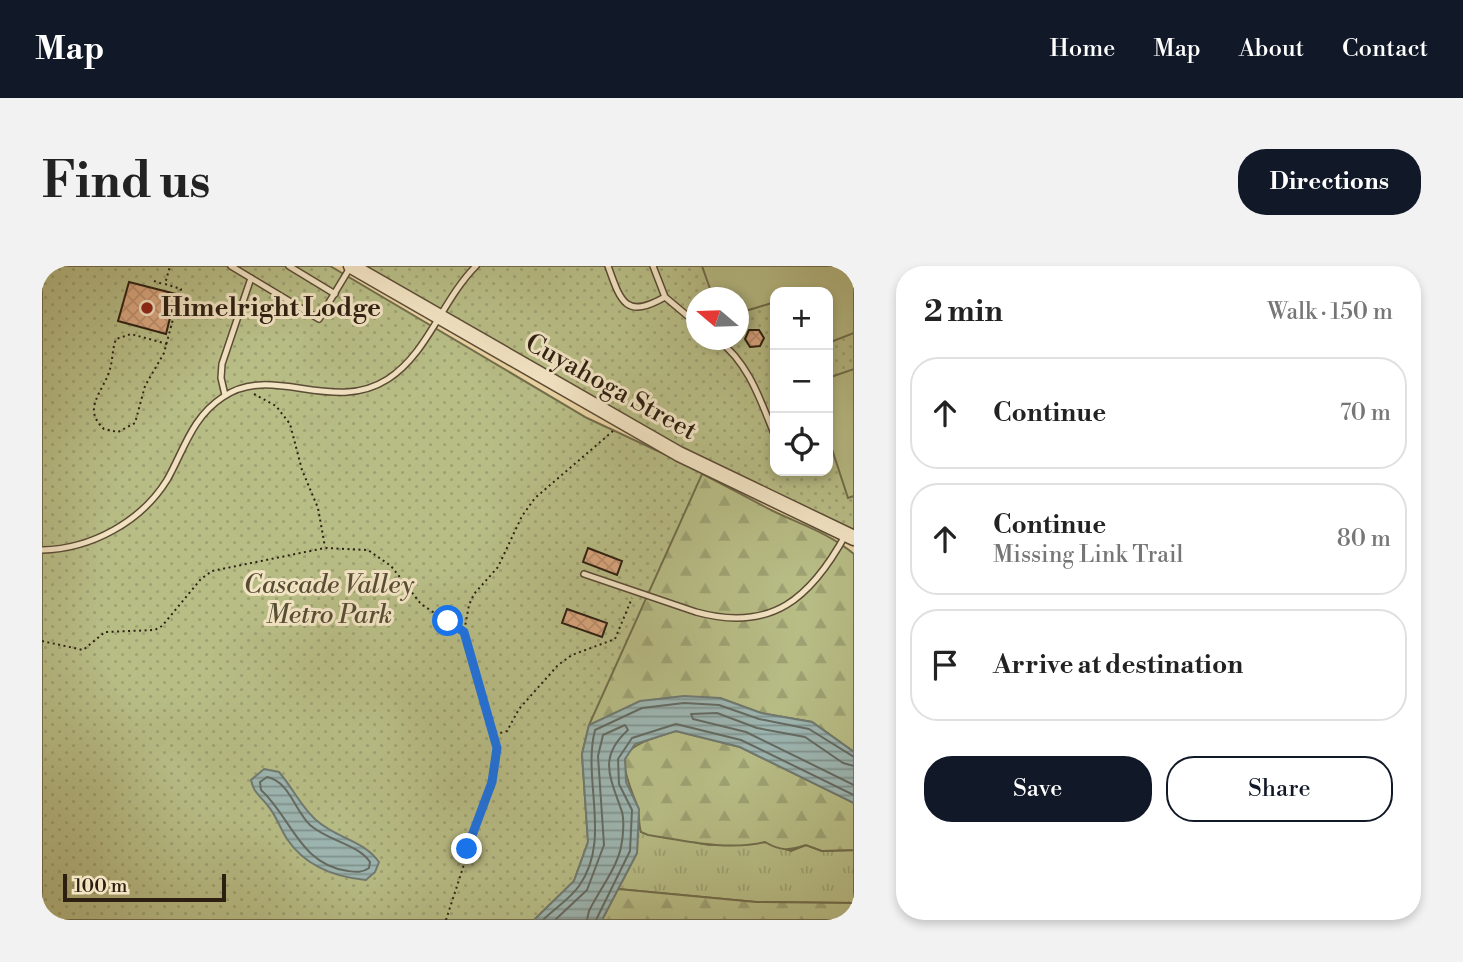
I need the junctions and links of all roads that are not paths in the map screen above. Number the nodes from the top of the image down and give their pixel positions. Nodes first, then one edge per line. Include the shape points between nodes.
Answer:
1 (230, 266) edge
2 (289, 266) edge
3 (351, 266) edge
4 (475, 266) edge
5 (608, 266) edge
6 (653, 266) edge
7 (251, 278) junction
8 (335, 294) junction
9 (666, 297) junction
10 (686, 314) edge
11 (438, 316) junction
12 (729, 350) edge
13 (225, 395) junction
14 (770, 424) edge
15 (850, 536) edge
16 (42, 550) edge
17 (584, 574) dead end

1 - 7 lane
2 - 8 lane
3 - 8 lane
3 - 11 street, Cuyahoga Street
4 - 11 lane
5 - 9 lane via 624,302 632,308 646,308
6 - 9 lane
7 - 8 lane via 319,319
7 - 13 lane via 222,364
9 - 10 lane
11 - 13 lane via 404,366 373,386 334,394 279,385
11 - 15 street, Cuyahoga Street via 680,454
12 - 14 lane via 749,376
13 - 16 lane via 199,419 167,480 135,516 97,539
15 - 17 lane via 810,589 792,603 760,616 714,617

